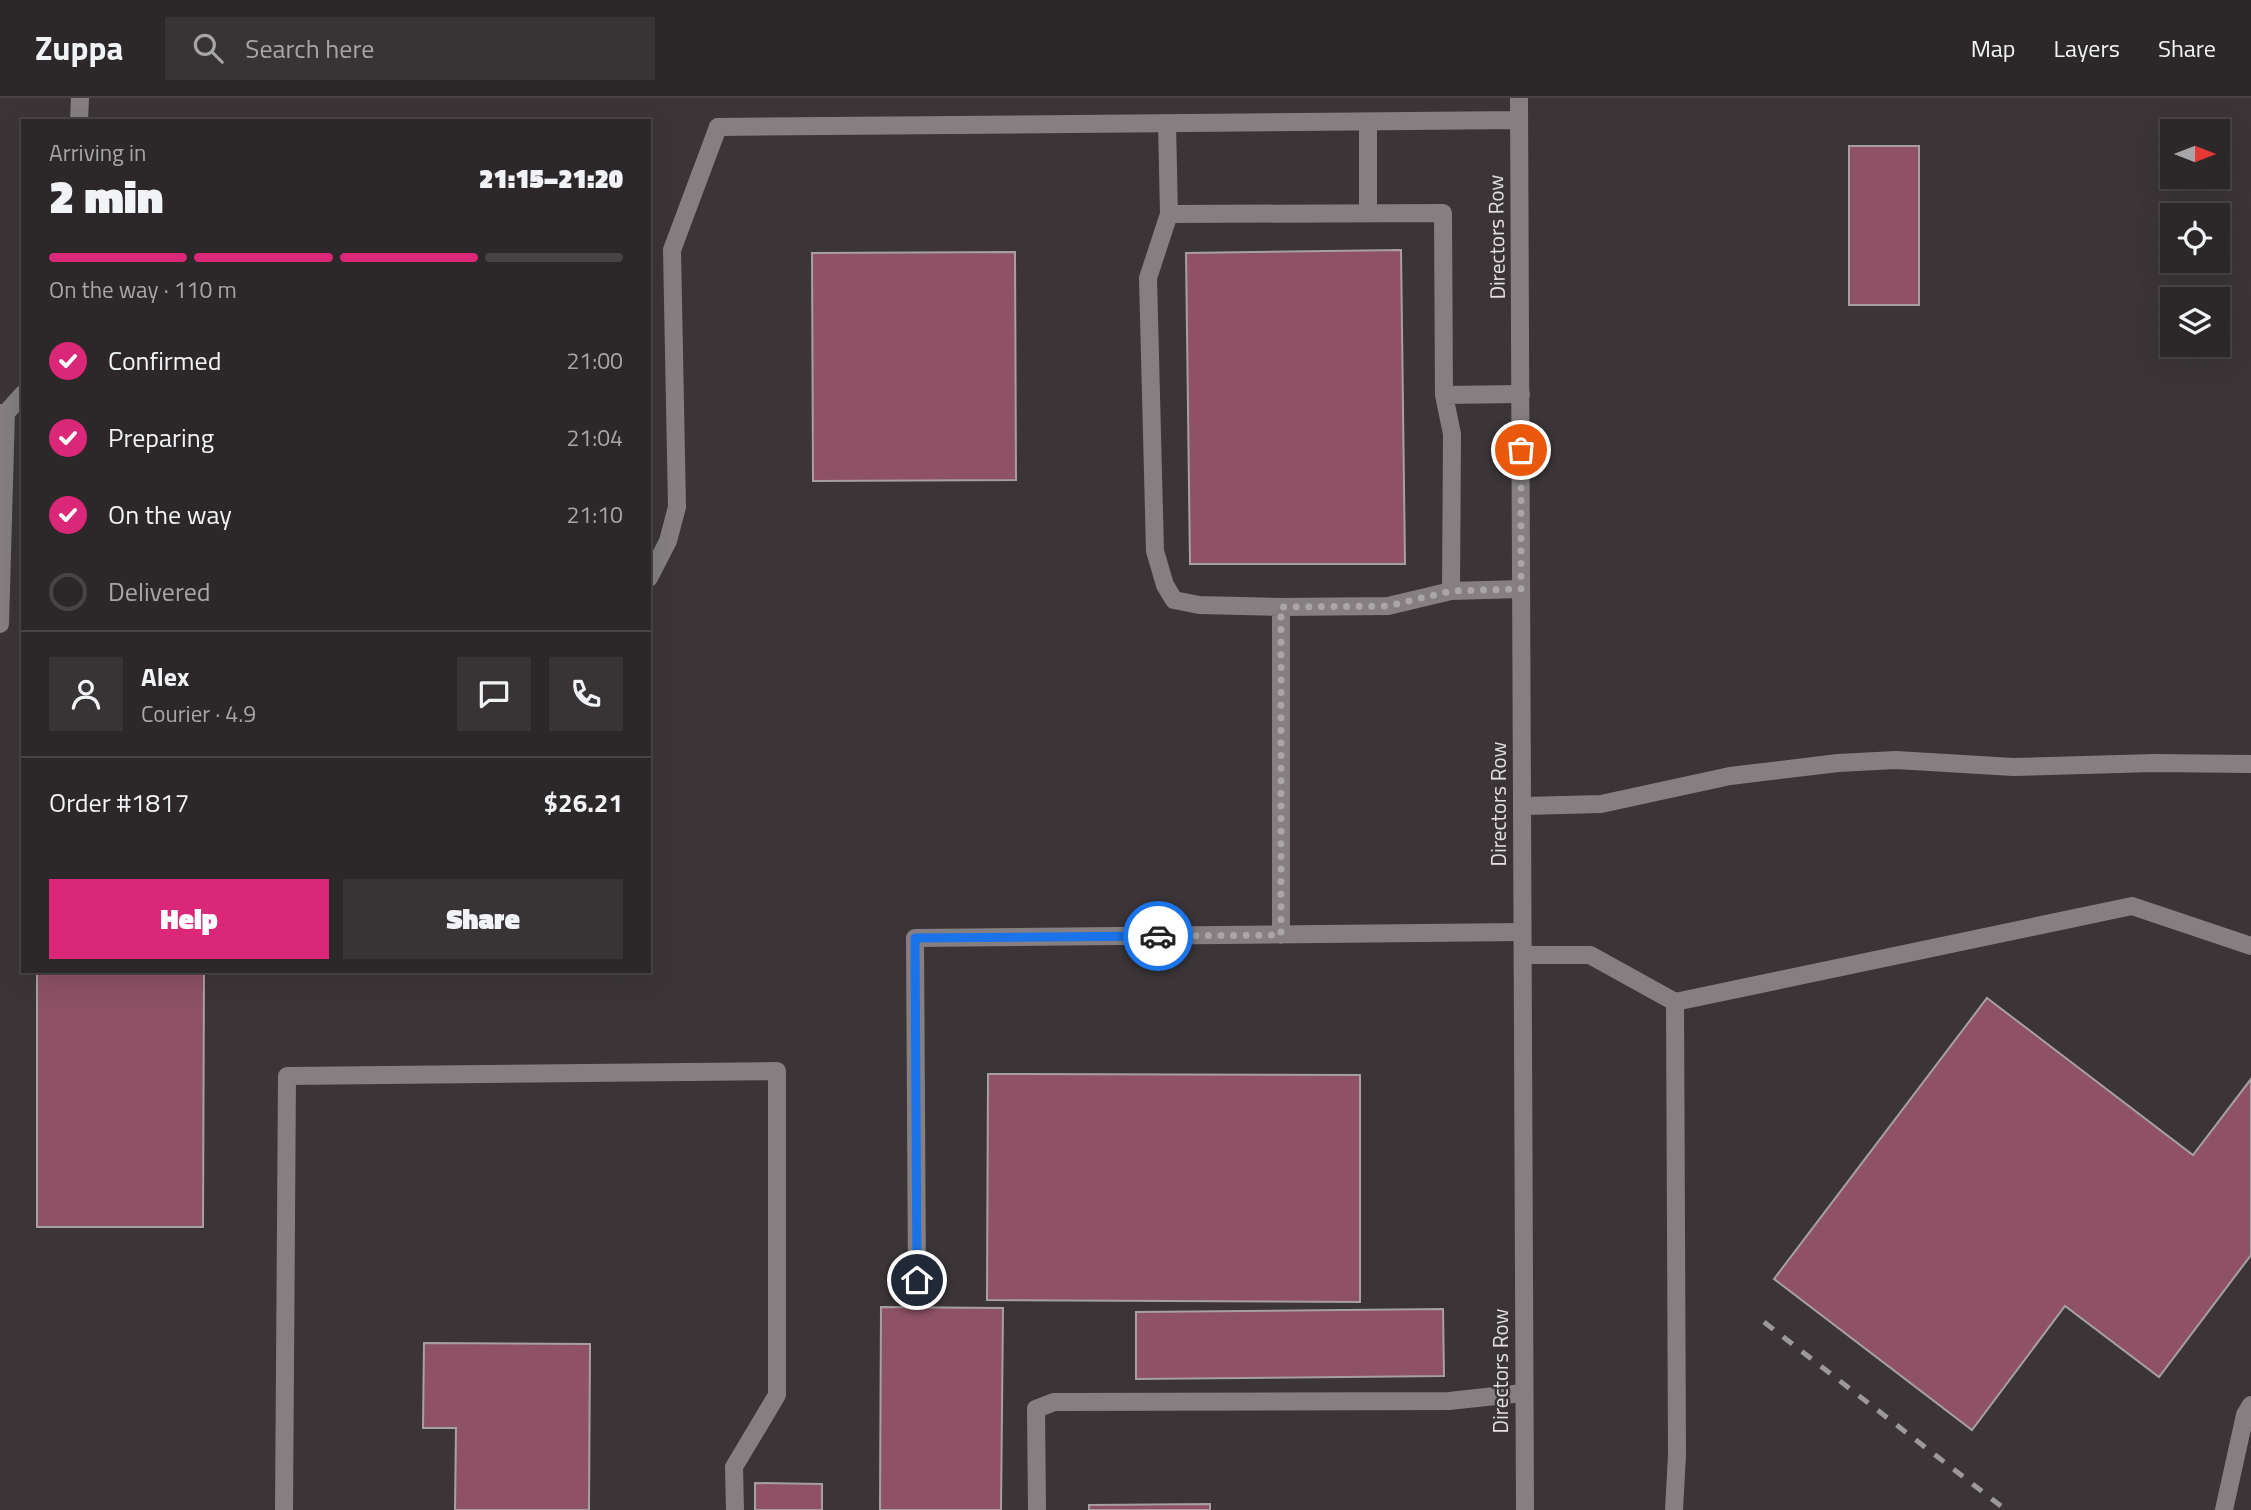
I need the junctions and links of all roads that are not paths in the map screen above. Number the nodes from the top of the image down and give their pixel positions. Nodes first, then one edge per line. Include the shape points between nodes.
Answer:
1 (80, 98) edge
2 (1519, 98) edge
3 (79, 119) edge
4 (1519, 120) junction
5 (1368, 122) junction
6 (1167, 124) junction
7 (1367, 213) junction
8 (1169, 214) junction
9 (1521, 394) junction
10 (1444, 395) junction
11 (21, 396) edge
12 (3, 413) edge
13 (651, 574) edge
14 (1521, 589) junction
15 (1451, 591) junction
16 (1281, 607) junction
17 (0, 624) edge
18 (2251, 764) edge
19 (1522, 807) junction
20 (1522, 932) junction
21 (1281, 935) junction
22 (2251, 946) edge
23 (1523, 955) junction
24 (1675, 1002) junction
25 (917, 1280) dead end
26 (1524, 1393) junction
27 (2251, 1405) edge
28 (284, 1510) edge
29 (735, 1510) edge
30 (1037, 1510) edge
31 (1525, 1510) edge
32 (1674, 1510) edge
33 (2224, 1510) edge

1 - 3 street
2 - 4 street, Directors Row
4 - 5 street
4 - 9 street, Directors Row
5 - 6 street
5 - 7 street
6 - 8 street
6 - 13 street via 718,127 672,250 677,508 668,541
7 - 8 street
7 - 10 street via 1443,213
8 - 16 street via 1148,278 1155,551 1174,600
9 - 10 street
9 - 14 street, Directors Row
10 - 15 street via 1452,434
11 - 12 street
12 - 17 street
14 - 15 street
14 - 19 street, Directors Row
15 - 16 street via 1388,606
16 - 21 street
18 - 19 street via 2013,767 1896,760 1838,762 1730,776 1601,804
19 - 20 street, Directors Row
20 - 21 street
20 - 23 street, Directors Row
21 - 25 street via 915,938
22 - 24 street via 2132,906
23 - 24 street via 1590,955
23 - 26 street, Directors Row
24 - 32 street
26 - 30 street via 1449,1401 1054,1402 1036,1409
26 - 31 street, Directors Row
27 - 33 street
28 - 29 street via 287,1076 777,1071 777,1395 734,1467

